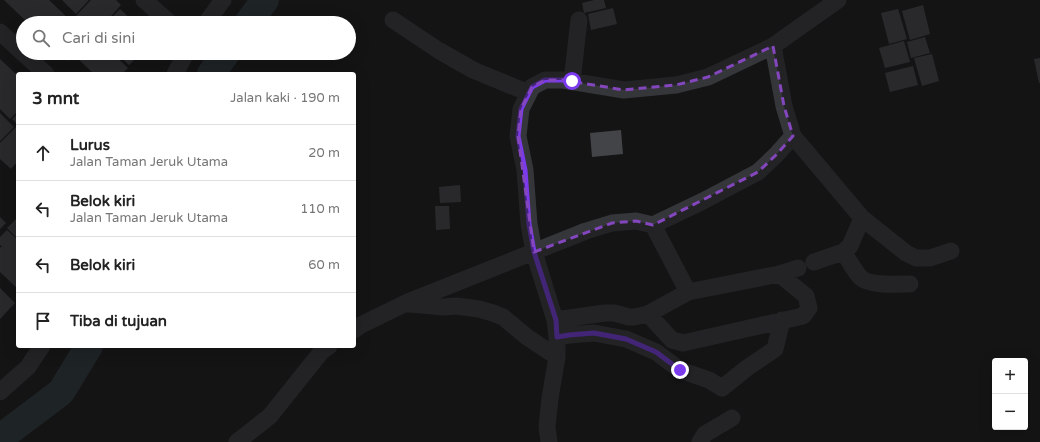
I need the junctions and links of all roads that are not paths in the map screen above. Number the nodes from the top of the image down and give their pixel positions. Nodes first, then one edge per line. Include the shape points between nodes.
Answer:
1 (144, 0) edge
2 (223, 0) edge
3 (838, 0) edge
4 (162, 16) edge
5 (211, 16) edge
6 (393, 20) dead end
7 (579, 20) dead end
8 (0, 32) edge
9 (773, 46) junction
10 (16, 47) edge
11 (31, 60) edge
12 (182, 60) edge
13 (44, 72) edge
14 (176, 72) edge
15 (572, 81) junction
16 (528, 93) junction
17 (793, 136) junction
18 (862, 218) junction
19 (653, 225) junction
20 (951, 251) dead end
21 (534, 252) junction
22 (843, 252) junction
23 (814, 262) dead end
24 (798, 268) dead end
25 (779, 274) junction
26 (910, 284) dead end
27 (688, 292) junction
28 (405, 304) junction
29 (648, 314) junction
30 (556, 320) junction
31 (782, 320) junction
32 (356, 329) edge
33 (557, 337) junction
34 (41, 348) edge
35 (326, 348) edge
36 (556, 357) junction
37 (0, 392) edge
38 (732, 418) dead end
39 (237, 442) edge
40 (549, 442) edge
41 (700, 442) edge

1 - 4 street
2 - 5 street
3 - 9 street
6 - 16 street via 473,70
7 - 15 street
8 - 10 street
9 - 15 street via 708,77 676,85 624,90
9 - 17 street via 784,106
11 - 13 street
12 - 14 street
15 - 16 street via 545,80 532,87
16 - 21 street via 521,109 518,136 525,170
17 - 18 street
17 - 19 street via 758,172
18 - 20 street via 916,258 930,258
18 - 22 street via 850,246
19 - 21 street via 636,221 612,223
19 - 27 street
21 - 28 street
21 - 30 street
22 - 23 street
22 - 26 street via 861,278 869,282
24 - 25 street
25 - 27 street
25 - 31 street via 806,296 809,308 803,316
27 - 29 street
28 - 32 street
28 - 36 street via 456,306 493,313 503,317
29 - 30 street via 629,317 605,313
29 - 31 street via 672,340 683,343
30 - 33 street
31 - 33 street via 774,349 722,388 709,380 680,370 656,352 626,339 594,333
33 - 36 street
34 - 37 street via 28,367
35 - 39 street via 270,416
36 - 40 street via 547,427
38 - 41 street via 705,434

